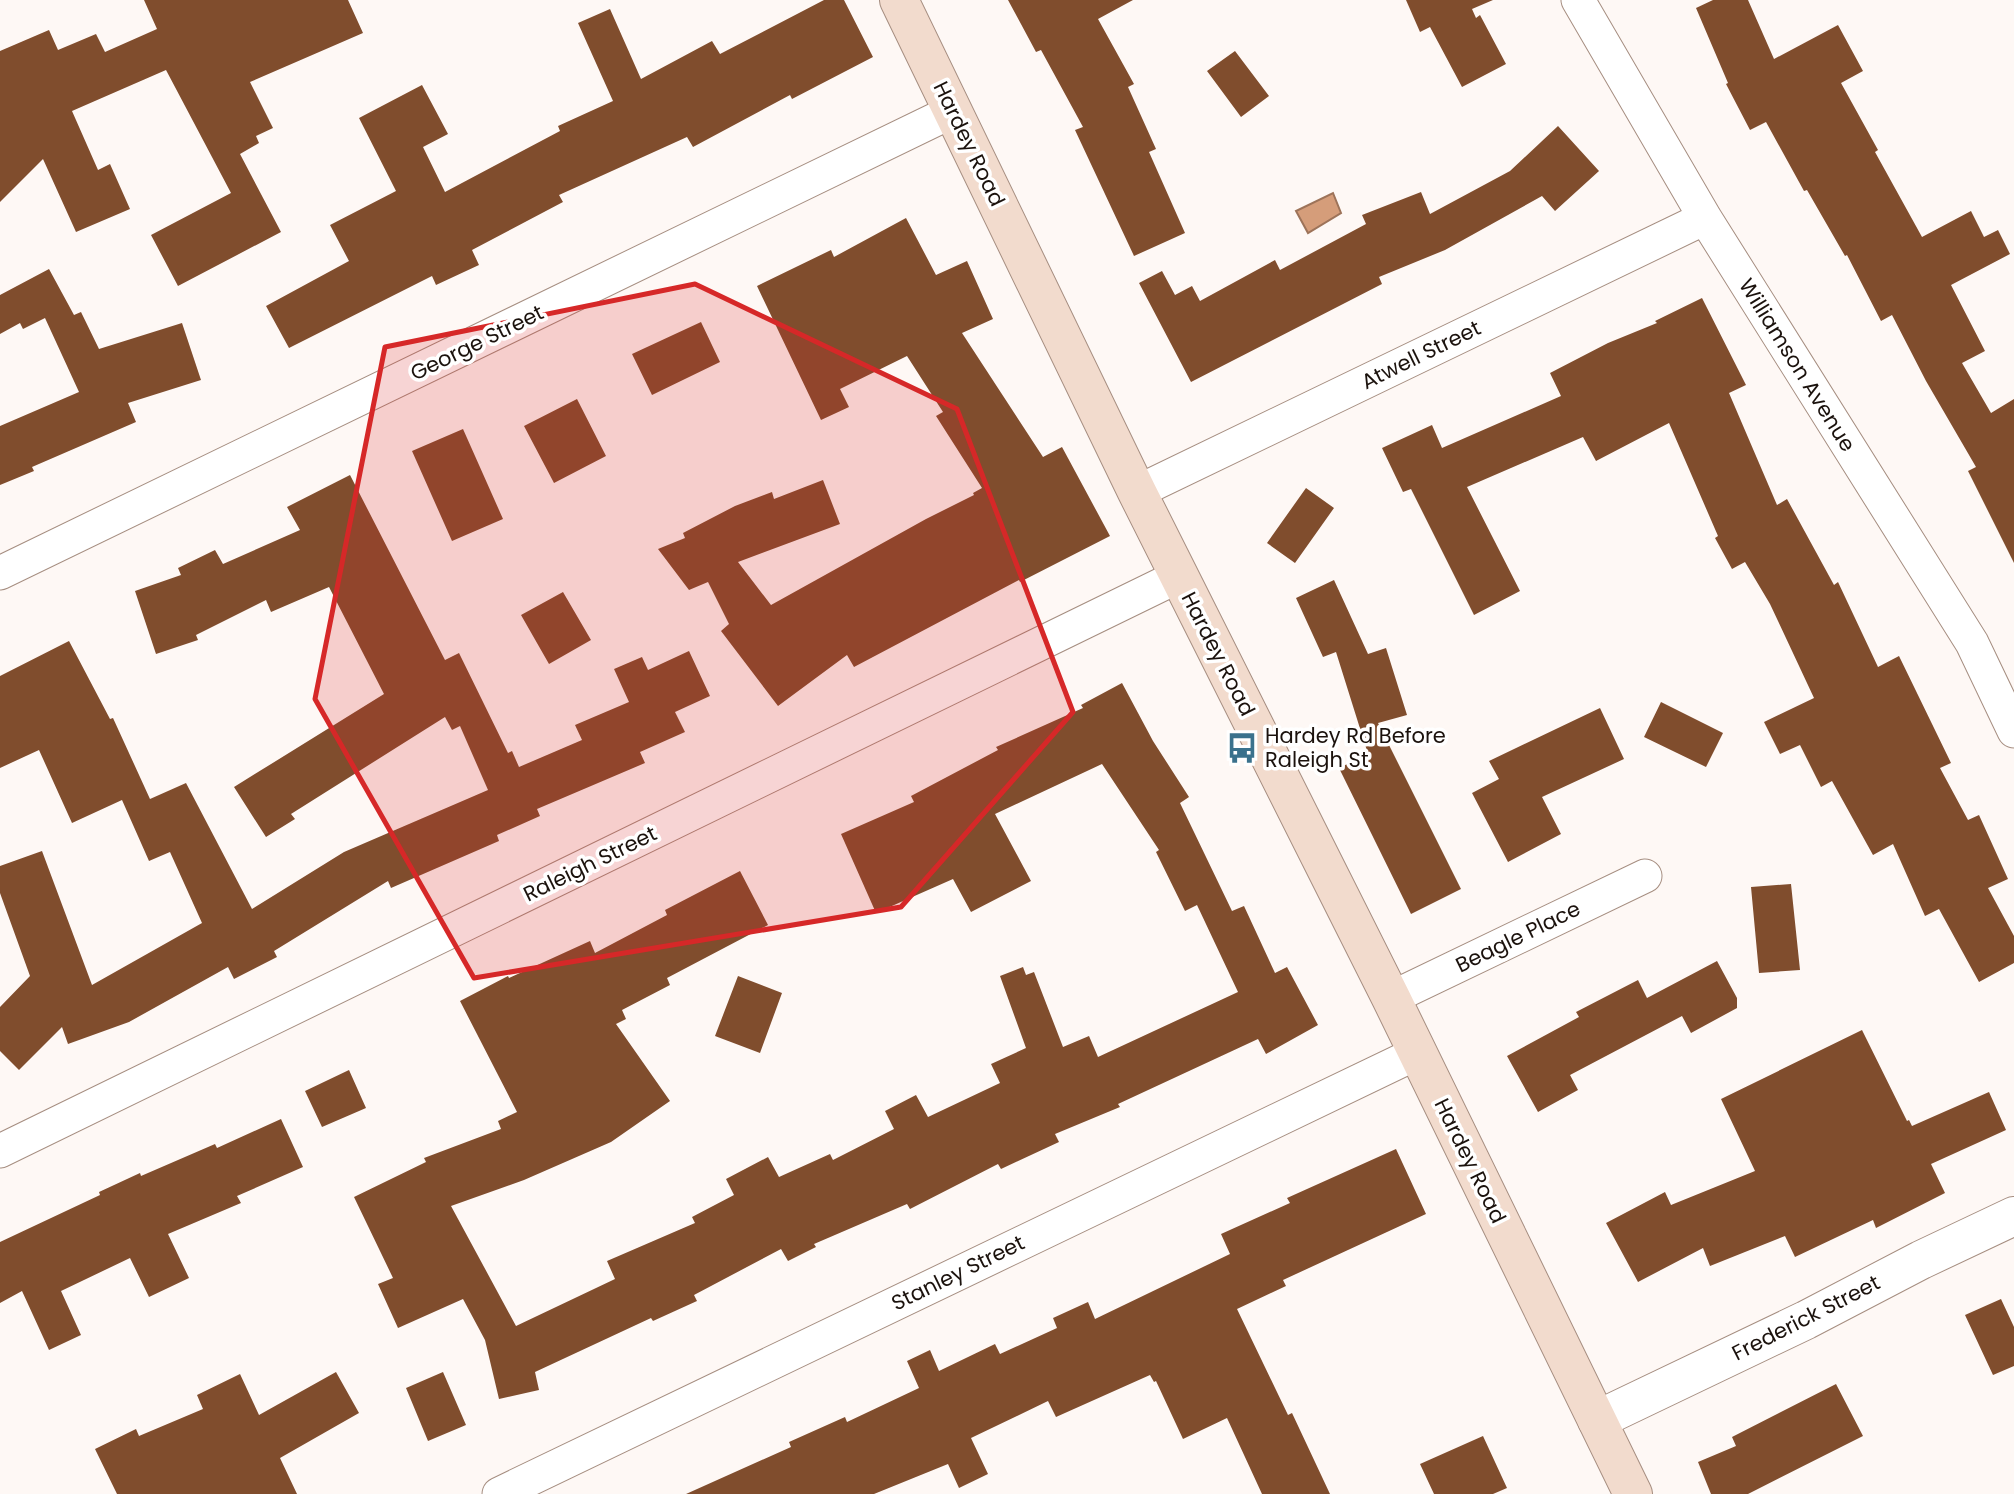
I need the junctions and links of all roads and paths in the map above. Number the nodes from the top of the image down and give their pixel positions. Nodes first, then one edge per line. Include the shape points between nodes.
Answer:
1 (899, 0) edge
2 (1578, 0) edge
3 (953, 111) junction
4 (1705, 218) junction
5 (1137, 492) junction
6 (0, 573) edge
7 (1179, 576) junction
8 (2014, 731) edge
9 (1645, 876) dead end
10 (1391, 998) junction
11 (1417, 1053) junction
12 (0, 1151) edge
13 (2014, 1216) edge
14 (1597, 1420) junction
15 (499, 1494) edge
16 (1633, 1494) edge

1 - 3 main road, Hardey Road
2 - 4 street, Williamson Avenue
3 - 5 main road, Hardey Road
3 - 6 street, George Street
4 - 5 street, Atwell Street
4 - 8 street, Williamson Avenue via 1972,643
5 - 7 main road, Hardey Road
7 - 10 main road, Hardey Road
7 - 12 street, Raleigh Street
9 - 10 street, Beagle Place
10 - 11 main road, Hardey Road
11 - 14 main road, Hardey Road
11 - 15 street, Stanley Street
13 - 14 street, Frederick Street
14 - 16 main road, Hardey Road

